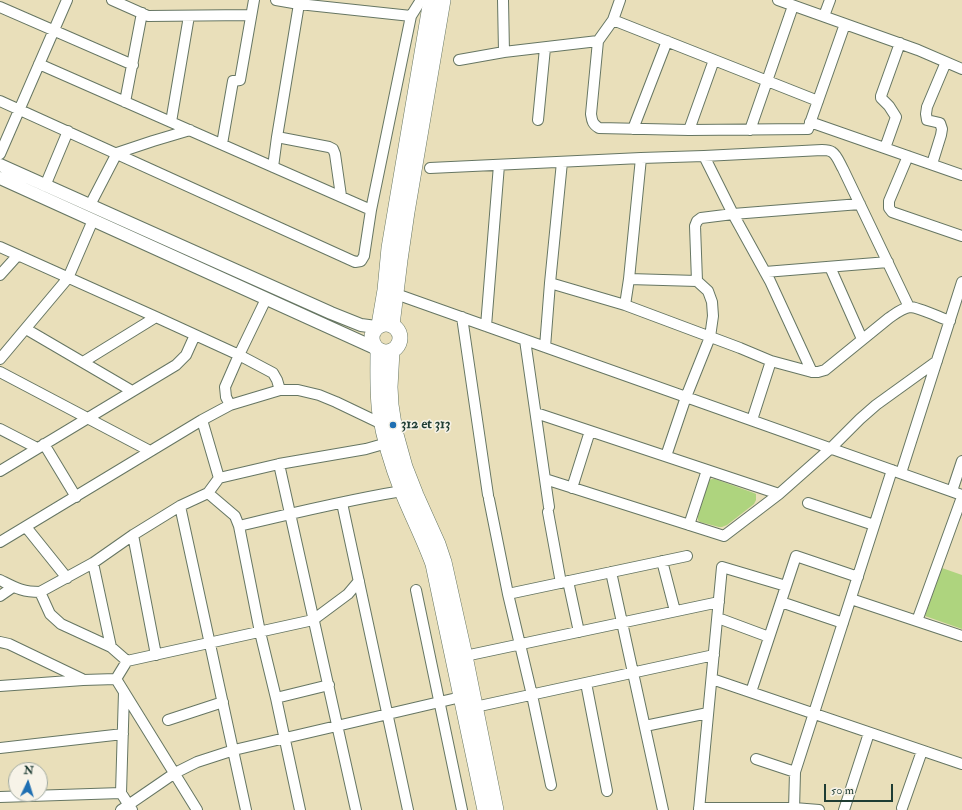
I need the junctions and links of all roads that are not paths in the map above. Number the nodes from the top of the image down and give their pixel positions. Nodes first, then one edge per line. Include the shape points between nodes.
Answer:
1 (67, 0) edge
2 (112, 0) edge
3 (254, 0) edge
4 (276, 0) edge
5 (422, 0) edge
6 (431, 0) edge
7 (443, 0) edge
8 (503, 0) edge
9 (620, 0) edge
10 (778, 0) edge
11 (830, 0) edge
12 (126, 3) edge
13 (299, 4) junction
14 (793, 6) junction
15 (0, 7) edge
16 (142, 13) junction
17 (251, 15) junction
18 (189, 16) junction
19 (411, 16) junction
20 (824, 16) junction
21 (613, 20) junction
22 (845, 24) junction
23 (54, 31) junction
24 (598, 41) junction
25 (667, 41) junction
26 (900, 44) junction
27 (545, 48) junction
28 (504, 52) junction
29 (459, 60) dead end
30 (714, 60) junction
31 (946, 62) junction
32 (39, 64) junction
33 (133, 65) junction
34 (962, 69) edge
35 (767, 81) junction
36 (0, 101) edge
37 (818, 101) junction
38 (125, 102) junction
39 (19, 110) junction
40 (538, 120) dead end
41 (171, 122) junction
42 (810, 122) junction
43 (633, 129) junction
44 (190, 130) junction
45 (689, 130) junction
46 (750, 130) junction
47 (68, 131) junction
48 (277, 137) junction
49 (222, 144) junction
50 (885, 148) junction
51 (117, 153) junction
52 (0, 154) edge
53 (704, 156) junction
54 (908, 156) junction
55 (641, 158) junction
56 (562, 162) junction
57 (932, 164) junction
58 (0, 165) edge
59 (499, 165) junction
60 (273, 167) junction
61 (430, 168) dead end
62 (962, 175) edge
63 (0, 178) edge
64 (45, 186) junction
65 (341, 196) junction
66 (860, 204) junction
67 (90, 205) junction
68 (371, 210) junction
69 (733, 214) junction
70 (93, 220) junction
71 (962, 236) edge
72 (0, 247) edge
73 (18, 256) junction
74 (888, 262) junction
75 (830, 267) junction
76 (765, 272) junction
77 (0, 275) edge
78 (68, 278) junction
79 (629, 279) junction
80 (697, 281) junction
81 (962, 282) edge
82 (550, 283) junction
83 (396, 294) junction
84 (266, 299) junction
85 (959, 302) edge
86 (625, 305) junction
87 (908, 307) junction
88 (156, 317) junction
89 (462, 317) junction
90 (950, 321) junction
91 (382, 326) junction
92 (486, 326) junction
93 (26, 329) junction
94 (195, 335) junction
95 (710, 337) junction
96 (862, 339) junction
97 (525, 340) junction
98 (545, 347) junction
99 (382, 350) junction
100 (239, 355) junction
101 (0, 359) edge
102 (771, 361) junction
103 (937, 361) junction
104 (83, 362) junction
105 (0, 372) edge
106 (812, 372) junction
107 (280, 390) junction
108 (132, 391) junction
109 (686, 397) junction
110 (230, 405) junction
111 (536, 413) junction
112 (88, 418) junction
113 (202, 420) junction
114 (752, 420) junction
115 (382, 424) junction
116 (0, 429) edge
117 (590, 431) junction
118 (387, 443) junction
119 (40, 446) junction
120 (831, 448) junction
121 (150, 452) junction
122 (666, 456) junction
123 (962, 462) edge
124 (279, 464) junction
125 (707, 470) junction
126 (0, 471) edge
127 (896, 471) junction
128 (219, 478) junction
129 (545, 479) junction
130 (572, 488) junction
131 (402, 491) junction
132 (952, 491) junction
133 (208, 492) junction
134 (779, 494) junction
135 (76, 496) junction
136 (962, 496) edge
137 (342, 503) junction
138 (808, 503) dead end
139 (180, 506) junction
140 (290, 513) junction
141 (689, 525) junction
142 (874, 525) junction
143 (239, 526) junction
144 (26, 527) junction
145 (133, 535) junction
146 (0, 542) edge
147 (687, 556) dead end
148 (662, 561) junction
149 (93, 564) junction
150 (611, 572) junction
151 (858, 577) junction
152 (67, 578) junction
153 (0, 580) edge
154 (359, 582) junction
155 (564, 582) junction
156 (786, 586) junction
157 (13, 587) junction
158 (416, 590) dead end
159 (40, 592) junction
160 (508, 594) junction
161 (0, 596) edge
162 (851, 599) junction
163 (719, 602) junction
164 (781, 602) junction
165 (675, 611) junction
166 (718, 618) junction
167 (313, 620) junction
168 (917, 621) junction
169 (622, 622) junction
170 (843, 623) junction
171 (260, 632) junction
172 (579, 632) junction
173 (962, 636) edge
174 (769, 637) junction
175 (0, 642) edge
176 (209, 643) junction
177 (519, 644) junction
178 (111, 646) junction
179 (156, 655) junction
180 (714, 655) junction
181 (465, 656) junction
182 (127, 661) junction
183 (633, 673) junction
184 (116, 679) junction
185 (712, 679) junction
186 (83, 680) junction
187 (586, 683) junction
188 (328, 685) junction
189 (0, 686) edge
190 (124, 692) junction
191 (751, 692) junction
192 (532, 695) junction
193 (461, 697) junction
194 (276, 698) junction
195 (223, 702) junction
196 (440, 702) junction
197 (476, 707) junction
198 (708, 713) junction
199 (387, 714) junction
200 (814, 714) junction
201 (168, 720) dead end
202 (338, 726) junction
203 (645, 726) junction
204 (869, 733) junction
205 (123, 734) junction
206 (285, 738) junction
207 (0, 748) edge
208 (234, 750) junction
209 (922, 751) junction
210 (756, 759) dead end
211 (962, 764) edge
212 (795, 772) junction
213 (175, 773) junction
214 (551, 785) dead end
215 (607, 791) dead end
216 (121, 794) junction
217 (0, 797) edge
218 (127, 808) edge
219 (902, 808) dead end
220 (699, 809) edge
221 (794, 809) edge
222 (197, 810) edge
223 (246, 810) edge
224 (300, 810) edge
225 (356, 810) edge
226 (408, 810) edge
227 (462, 810) edge
228 (484, 810) edge
229 (496, 810) edge
230 (663, 810) edge
231 (819, 810) edge
232 (844, 810) edge

1 - 23 street
2 - 12 street
3 - 17 street
4 - 13 street
5 - 19 street
6 - 91 main road via 392,232
7 - 83 main road via 407,212
8 - 28 street
9 - 21 street
10 - 14 street
11 - 20 street
12 - 16 street
13 - 19 street
13 - 48 street
14 - 20 street
14 - 35 street
15 - 23 street
16 - 18 street via 148,16
16 - 33 street
17 - 18 street
17 - 49 street via 240,80 233,81
18 - 41 street
19 - 68 street
20 - 22 street
21 - 24 street
21 - 25 street
22 - 26 street
22 - 37 street
23 - 32 street
23 - 33 street
24 - 27 street
24 - 43 street via 592,121 599,128
25 - 30 street
25 - 43 street
26 - 31 street
26 - 50 street via 881,96 896,117
27 - 28 street
27 - 40 street
28 - 29 street
30 - 35 street
30 - 45 street
31 - 34 street
31 - 57 street via 926,114 927,120 940,123 942,129
32 - 38 street
32 - 39 street
33 - 38 street
35 - 37 street
35 - 46 street
36 - 39 street
37 - 42 street
38 - 41 street
39 - 47 street
39 - 52 street
41 - 44 street
42 - 46 street via 808,129
42 - 50 street
43 - 45 street
44 - 49 street
44 - 51 street
45 - 46 street
47 - 51 street
47 - 64 street
48 - 60 street
48 - 65 street via 333,149
49 - 60 street
50 - 54 street
51 - 67 street
51 - 68 street via 355,262 361,261 364,256
53 - 55 street
53 - 66 street via 822,150 832,152
53 - 69 street
54 - 57 street
54 - 71 street via 889,201 892,212
55 - 56 street
55 - 79 street
56 - 59 street
56 - 82 street
57 - 62 street
58 - 64 street
59 - 61 street
59 - 92 street
60 - 65 street
63 - 70 street
64 - 67 street
65 - 68 street
66 - 69 street
66 - 74 street
67 - 91 street via 331,313 361,325
69 - 76 street
69 - 80 street via 701,218 697,221
70 - 78 street
70 - 84 street
72 - 73 street
73 - 77 street
73 - 78 street
74 - 75 street
74 - 87 street
75 - 76 street
75 - 96 street
76 - 106 street
78 - 88 street
78 - 93 street
79 - 80 street
79 - 86 street
80 - 95 street via 708,291 712,302
81 - 85 street
82 - 86 street
82 - 98 street
83 - 89 street
83 - 91 main road
84 - 99 street
84 - 100 street
85 - 90 street
86 - 95 street
87 - 90 street
87 - 96 street
88 - 94 street
88 - 104 street
89 - 92 street
89 - 160 street via 489,497
90 - 103 street
91 - 99 main road via 373,332 371,337 372,343
91 - 99 main road via 396,328 400,338 396,348
92 - 97 street
93 - 101 street
93 - 104 street
94 - 100 street
94 - 108 street via 186,355 176,365
95 - 102 street
95 - 109 street
96 - 106 street via 825,370
97 - 98 street
97 - 111 street
98 - 109 street
99 - 115 main road
99 - 181 main road via 390,387 395,431 405,467 444,562
100 - 107 street via 273,373
100 - 110 street via 225,387
102 - 106 street
102 - 114 street
103 - 120 street via 876,405
103 - 127 street
104 - 108 street
105 - 112 street
107 - 110 street
107 - 115 street via 298,390 319,395
108 - 112 street
109 - 114 street
109 - 122 street
110 - 113 street
111 - 117 street
111 - 129 street
112 - 119 street
112 - 121 street
113 - 121 street
113 - 128 street
114 - 120 street
115 - 118 main road
116 - 119 street
117 - 122 street
117 - 130 street
118 - 124 street
118 - 131 main road
119 - 126 street
119 - 135 street
120 - 127 street
120 - 134 street
121 - 135 street
122 - 125 street
123 - 132 street
124 - 128 street
124 - 140 street
125 - 134 street
125 - 141 street
127 - 132 street
127 - 142 street
128 - 133 street
129 - 130 street
129 - 155 street via 548,510
130 - 141 street
131 - 137 street
131 - 193 main road via 433,564
132 - 136 street
133 - 139 street
133 - 143 street via 235,516
134 - 141 street via 724,536
135 - 144 street
136 - 168 street
137 - 140 street
137 - 154 street
138 - 142 street
139 - 145 street
139 - 176 street
140 - 143 street
140 - 167 street
142 - 151 street
143 - 171 street
144 - 146 street
144 - 152 street
145 - 149 street
145 - 179 street
147 - 148 street
148 - 150 street
148 - 165 street
149 - 152 street
149 - 178 street
150 - 155 street
150 - 169 street
151 - 156 street via 796,556
151 - 162 street
152 - 159 street
153 - 157 street
154 - 167 street via 348,594
154 - 199 street
155 - 160 street
155 - 172 street
156 - 163 street via 722,566
156 - 164 street
157 - 159 street
157 - 161 street
158 - 196 street
159 - 178 street via 50,614 61,624
160 - 177 street
162 - 168 street
162 - 170 street
163 - 165 street
163 - 166 street
164 - 170 street
164 - 174 street
165 - 169 street
166 - 174 street
166 - 180 street
167 - 171 street
167 - 188 street
168 - 173 street
169 - 172 street
169 - 183 street
170 - 200 street
171 - 176 street
171 - 194 street
172 - 177 street
174 - 191 street
175 - 186 street
176 - 179 street
176 - 195 street
177 - 181 street
177 - 192 street
178 - 182 street
179 - 182 street
180 - 183 street
180 - 185 street
181 - 197 main road
182 - 184 street
183 - 187 street
183 - 203 street
184 - 186 street
184 - 190 street
185 - 191 street
185 - 198 street
186 - 189 street
187 - 192 street
187 - 215 street
188 - 194 street
188 - 202 street
190 - 205 street
190 - 213 street
191 - 200 street
192 - 197 street
192 - 214 street
193 - 196 street
193 - 228 main road
194 - 206 street
195 - 201 street
195 - 208 street
196 - 199 street
196 - 227 street
197 - 229 main road
198 - 203 street
198 - 220 street
199 - 202 street
199 - 226 street
200 - 204 street
200 - 212 street
202 - 206 street
202 - 225 street
203 - 230 street
204 - 209 street
204 - 232 street
205 - 207 street
205 - 216 street
206 - 208 street
206 - 224 street
208 - 213 street via 197,762
208 - 223 street
209 - 211 street
209 - 219 street
210 - 212 street
212 - 221 street
213 - 218 street
213 - 222 street
216 - 217 street
216 - 218 street
220 - 221 street
221 - 231 street

